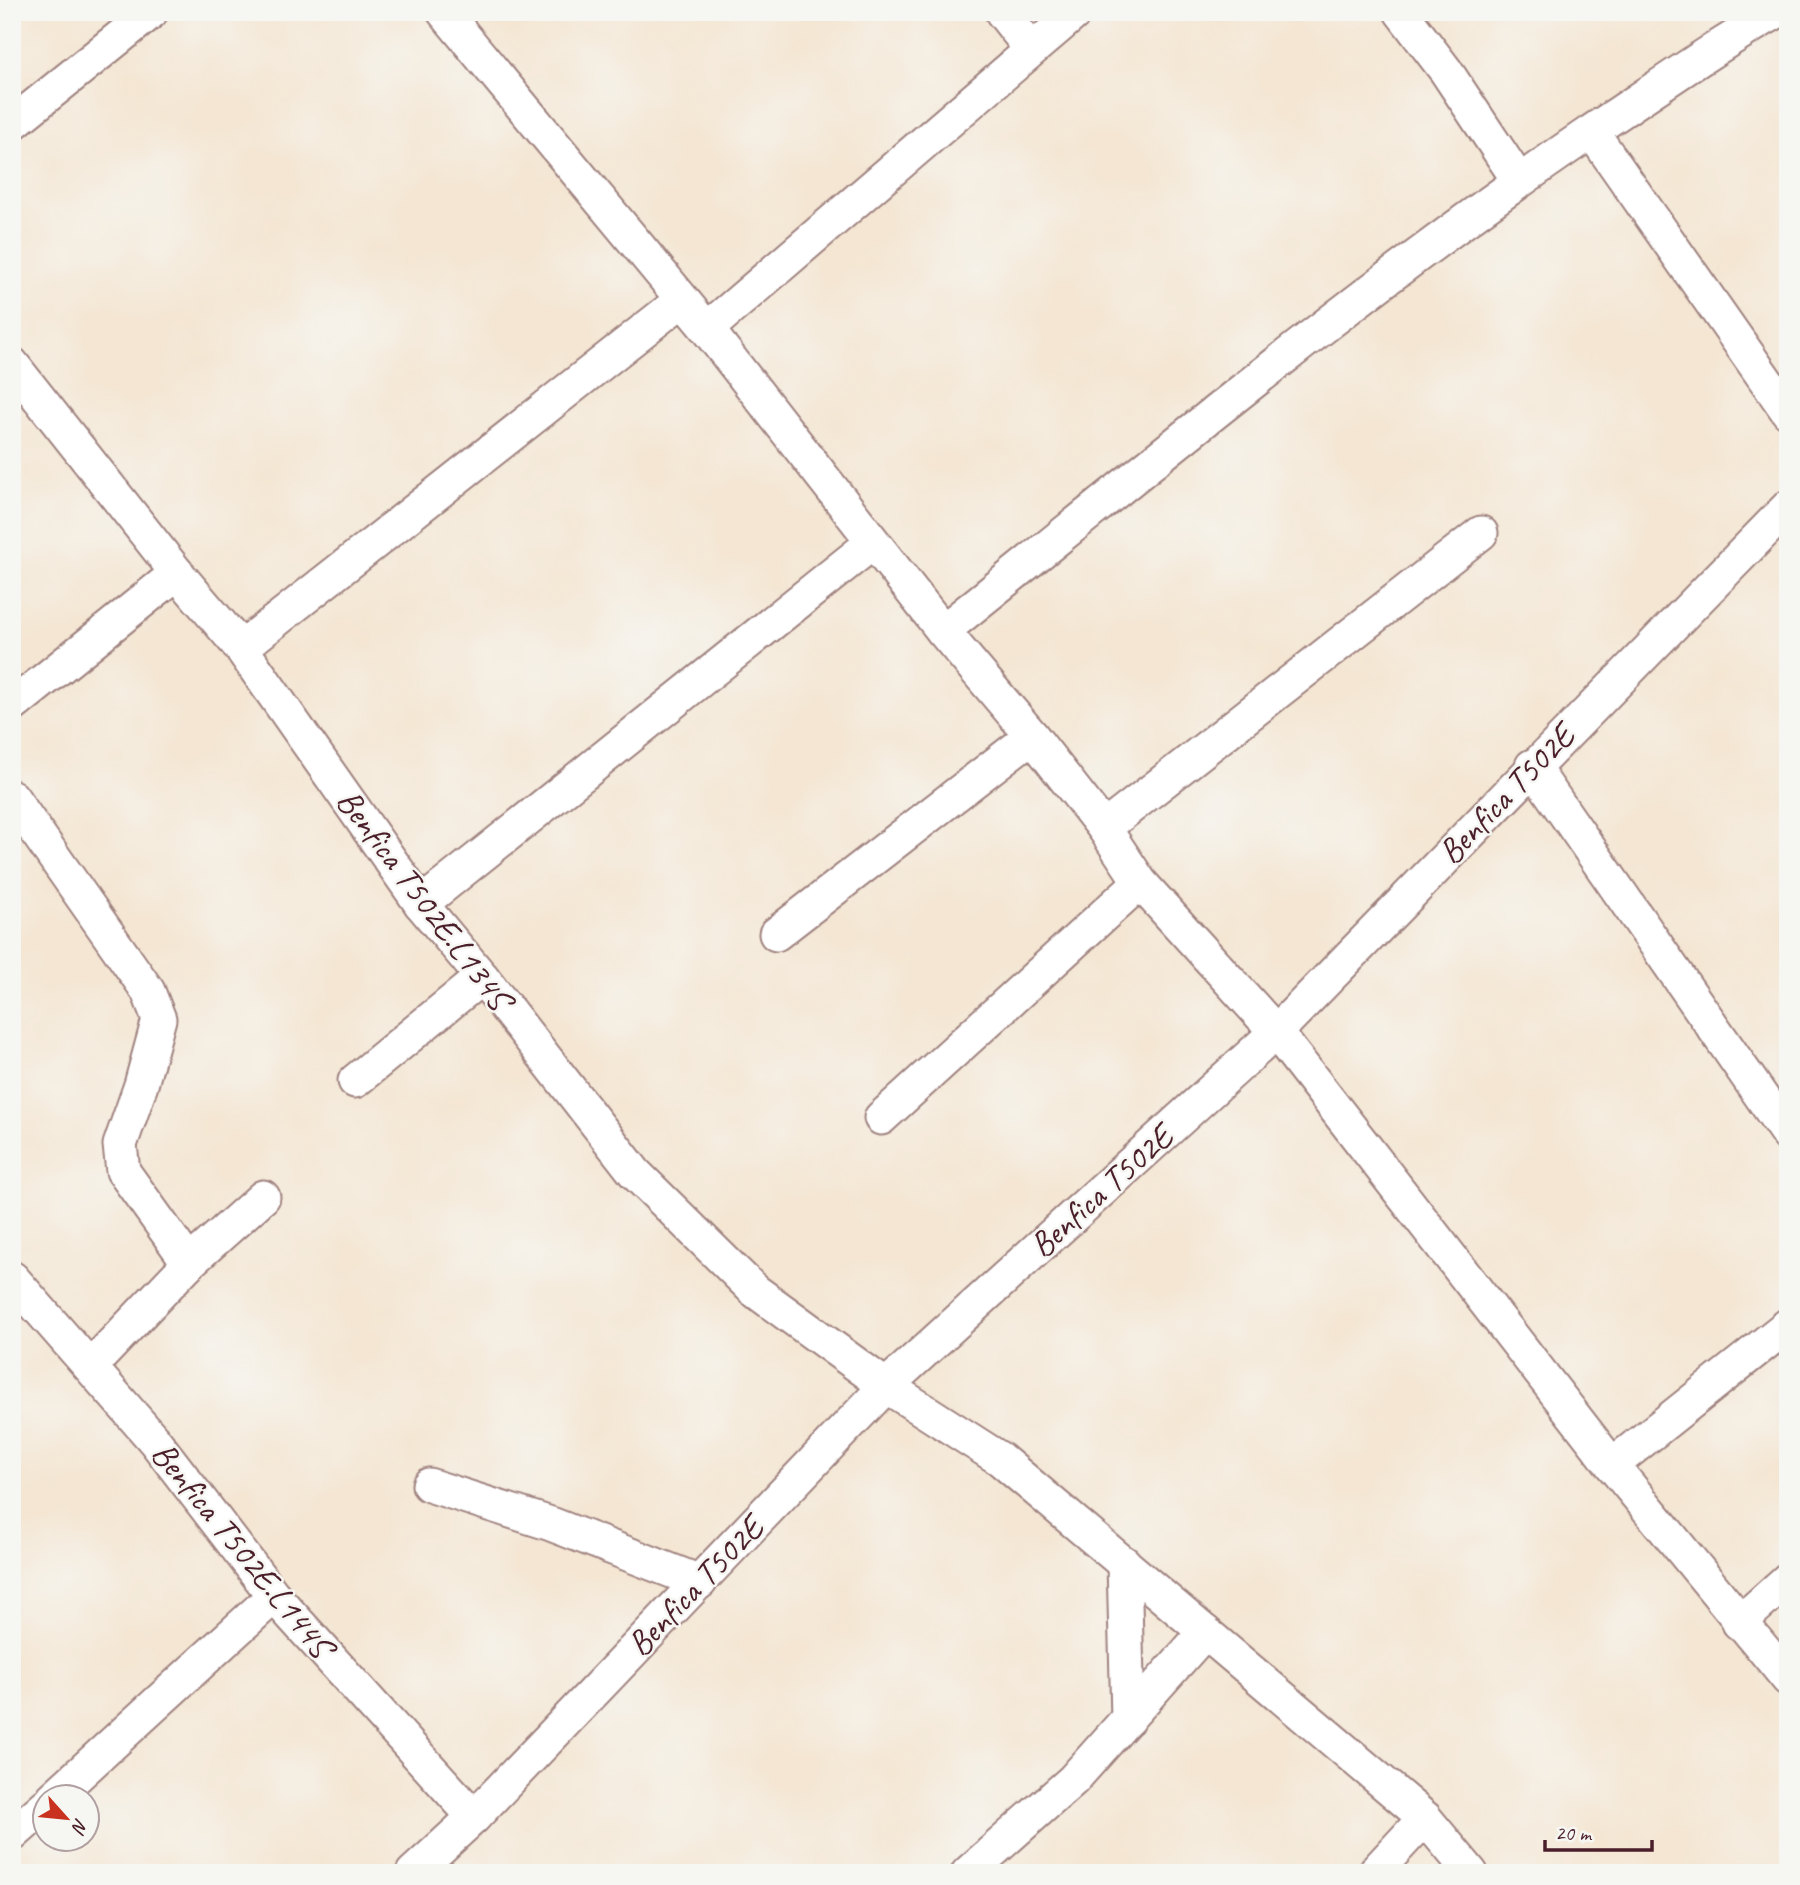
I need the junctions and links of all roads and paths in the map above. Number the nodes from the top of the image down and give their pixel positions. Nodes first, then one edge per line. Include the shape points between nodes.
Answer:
1 (152, 12) edge
2 (444, 12) edge
3 (1002, 12) edge
4 (1076, 12) edge
5 (1401, 12) edge
6 (1776, 12) edge
7 (1031, 49) junction
8 (12, 124) edge
9 (1592, 132) junction
10 (1519, 181) junction
11 (682, 300) junction
12 (707, 329) junction
13 (12, 364) edge
14 (1788, 412) edge
15 (1783, 522) edge
16 (1481, 533) dead end
17 (872, 543) junction
18 (177, 573) junction
19 (943, 631) junction
20 (241, 648) junction
21 (12, 706) edge
22 (1032, 736) junction
23 (1532, 766) junction
24 (12, 797) edge
25 (1104, 828) junction
26 (1140, 882) junction
27 (421, 904) junction
28 (776, 934) dead end
29 (482, 977) junction
30 (1276, 1032) junction
31 (355, 1082) dead end
32 (881, 1118) dead end
33 (1788, 1135) edge
34 (263, 1197) dead end
35 (189, 1263) junction
36 (12, 1278) edge
37 (1788, 1325) edge
38 (91, 1366) junction
39 (886, 1386) junction
40 (1612, 1465) junction
41 (429, 1485) dead end
42 (1124, 1563) junction
43 (1788, 1579) edge
44 (700, 1582) junction
45 (274, 1595) junction
46 (1739, 1623) junction
47 (1205, 1632) junction
48 (1788, 1679) edge
49 (1128, 1720) junction
50 (67, 1784) edge
51 (32, 1817) edge
52 (474, 1817) junction
53 (1424, 1818) junction
54 (12, 1835) edge
55 (413, 1873) edge
56 (968, 1873) edge
57 (1374, 1873) edge
58 (1471, 1873) edge

1 - 8 street
2 - 11 street
3 - 7 street
4 - 7 street
5 - 10 street
6 - 9 street via 1723,42
7 - 12 street
9 - 10 street
9 - 14 street
10 - 19 street via 1338,314
11 - 12 street
11 - 20 street
12 - 17 street
13 - 18 street, Benfica T502E.L134S
15 - 23 street, Benfica T502E
16 - 25 street
17 - 19 street
17 - 27 street
18 - 20 street, Benfica T502E.L134S
18 - 21 street
19 - 22 street
20 - 27 street, Benfica T502E.L134S
22 - 25 street
22 - 28 street
23 - 30 street, Benfica T502E
23 - 33 street
24 - 35 street via 148,991 159,1019 120,1144 123,1171
25 - 26 street
26 - 30 street
26 - 32 street
27 - 29 street, Benfica T502E.L134S
29 - 31 street
29 - 39 street, Benfica T502E.L134S via 635,1173 754,1290
30 - 39 street, Benfica T502E
30 - 40 street
34 - 35 street
35 - 38 street
36 - 38 street, Benfica T502E.L144S
37 - 40 street
38 - 45 street, Benfica T502E.L144S
39 - 42 street, Benfica T502E.L134S via 1000,1460
39 - 44 street, Benfica T502E
40 - 46 street
41 - 44 street via 551,1524
42 - 47 street, Benfica T502E.L134S
42 - 49 street
43 - 46 street
44 - 52 street, Benfica T502E
45 - 50 street
45 - 52 street, Benfica T502E.L144S
46 - 48 street
47 - 49 street
47 - 53 street, Benfica T502E.L134S
49 - 56 street via 1073,1780
51 - 54 street
52 - 55 street, Benfica T502E
53 - 57 street
53 - 58 street, Benfica T502E.L134S

